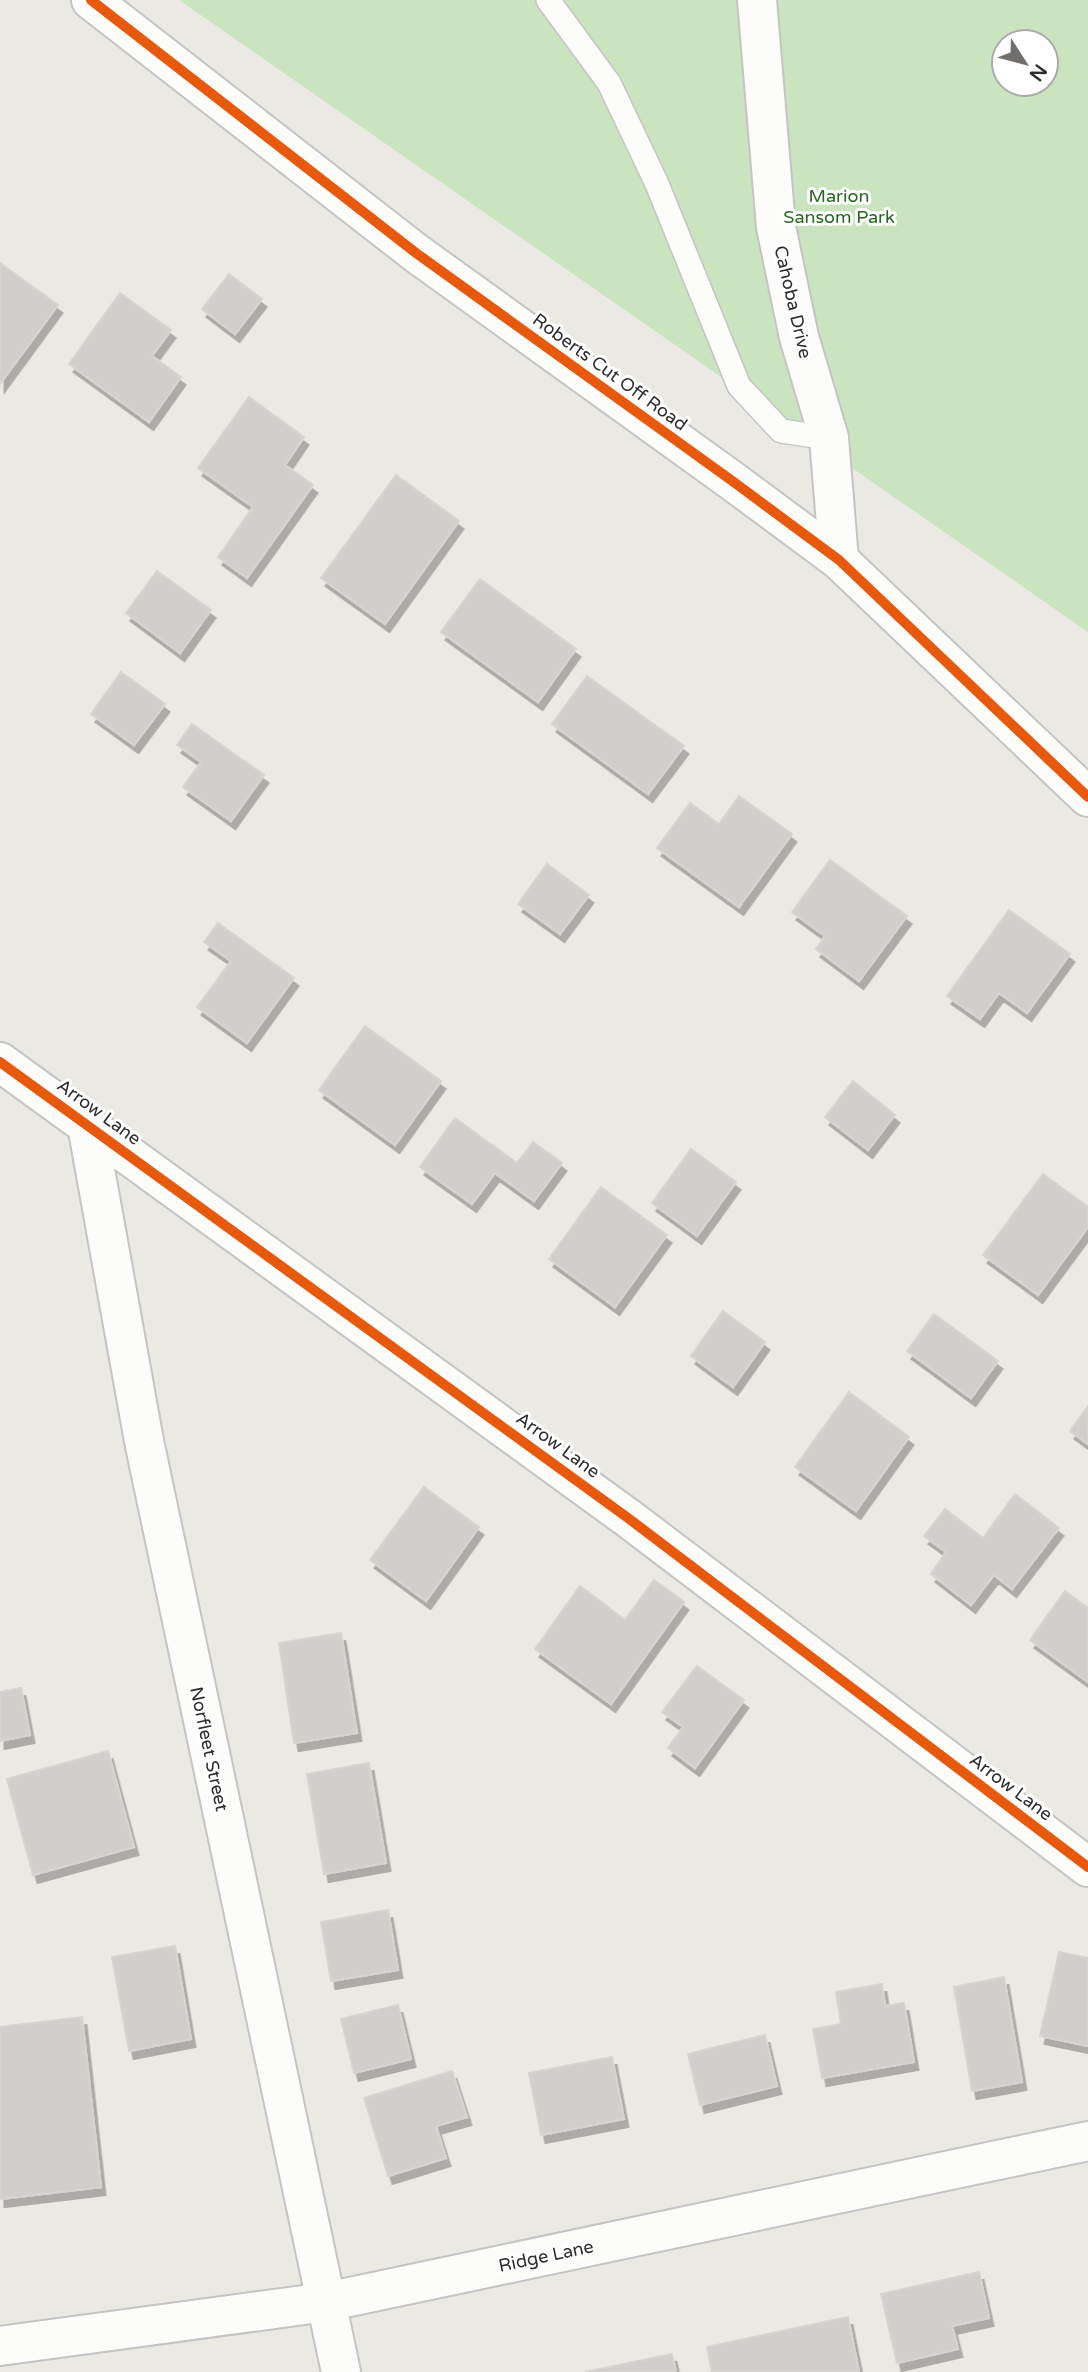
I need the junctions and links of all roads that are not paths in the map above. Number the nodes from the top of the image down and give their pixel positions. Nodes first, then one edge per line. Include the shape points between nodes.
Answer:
1 (91, 0) edge
2 (548, 0) edge
3 (757, 0) edge
4 (829, 438) junction
5 (839, 560) junction
6 (1088, 797) edge
7 (0, 1062) edge
8 (87, 1125) junction
9 (1088, 1867) edge
10 (1088, 2141) edge
11 (326, 2302) junction
12 (0, 2346) edge
13 (341, 2372) edge

1 - 5 street, Roberts Cut Off Road via 416,253
2 - 4 lane via 609,83 657,184 739,386 781,431
3 - 4 street, Cahoba Drive via 776,227 799,337
4 - 5 street, Cahoba Drive
5 - 6 street, Roberts Cut Off Road
7 - 8 street, Arrow Lane
8 - 9 street, Arrow Lane via 628,1518
8 - 11 street, Norfleet Street via 144,1441
10 - 11 street, Ridge Lane
11 - 12 street, Ridge Lane
11 - 13 street, Norfleet Street

